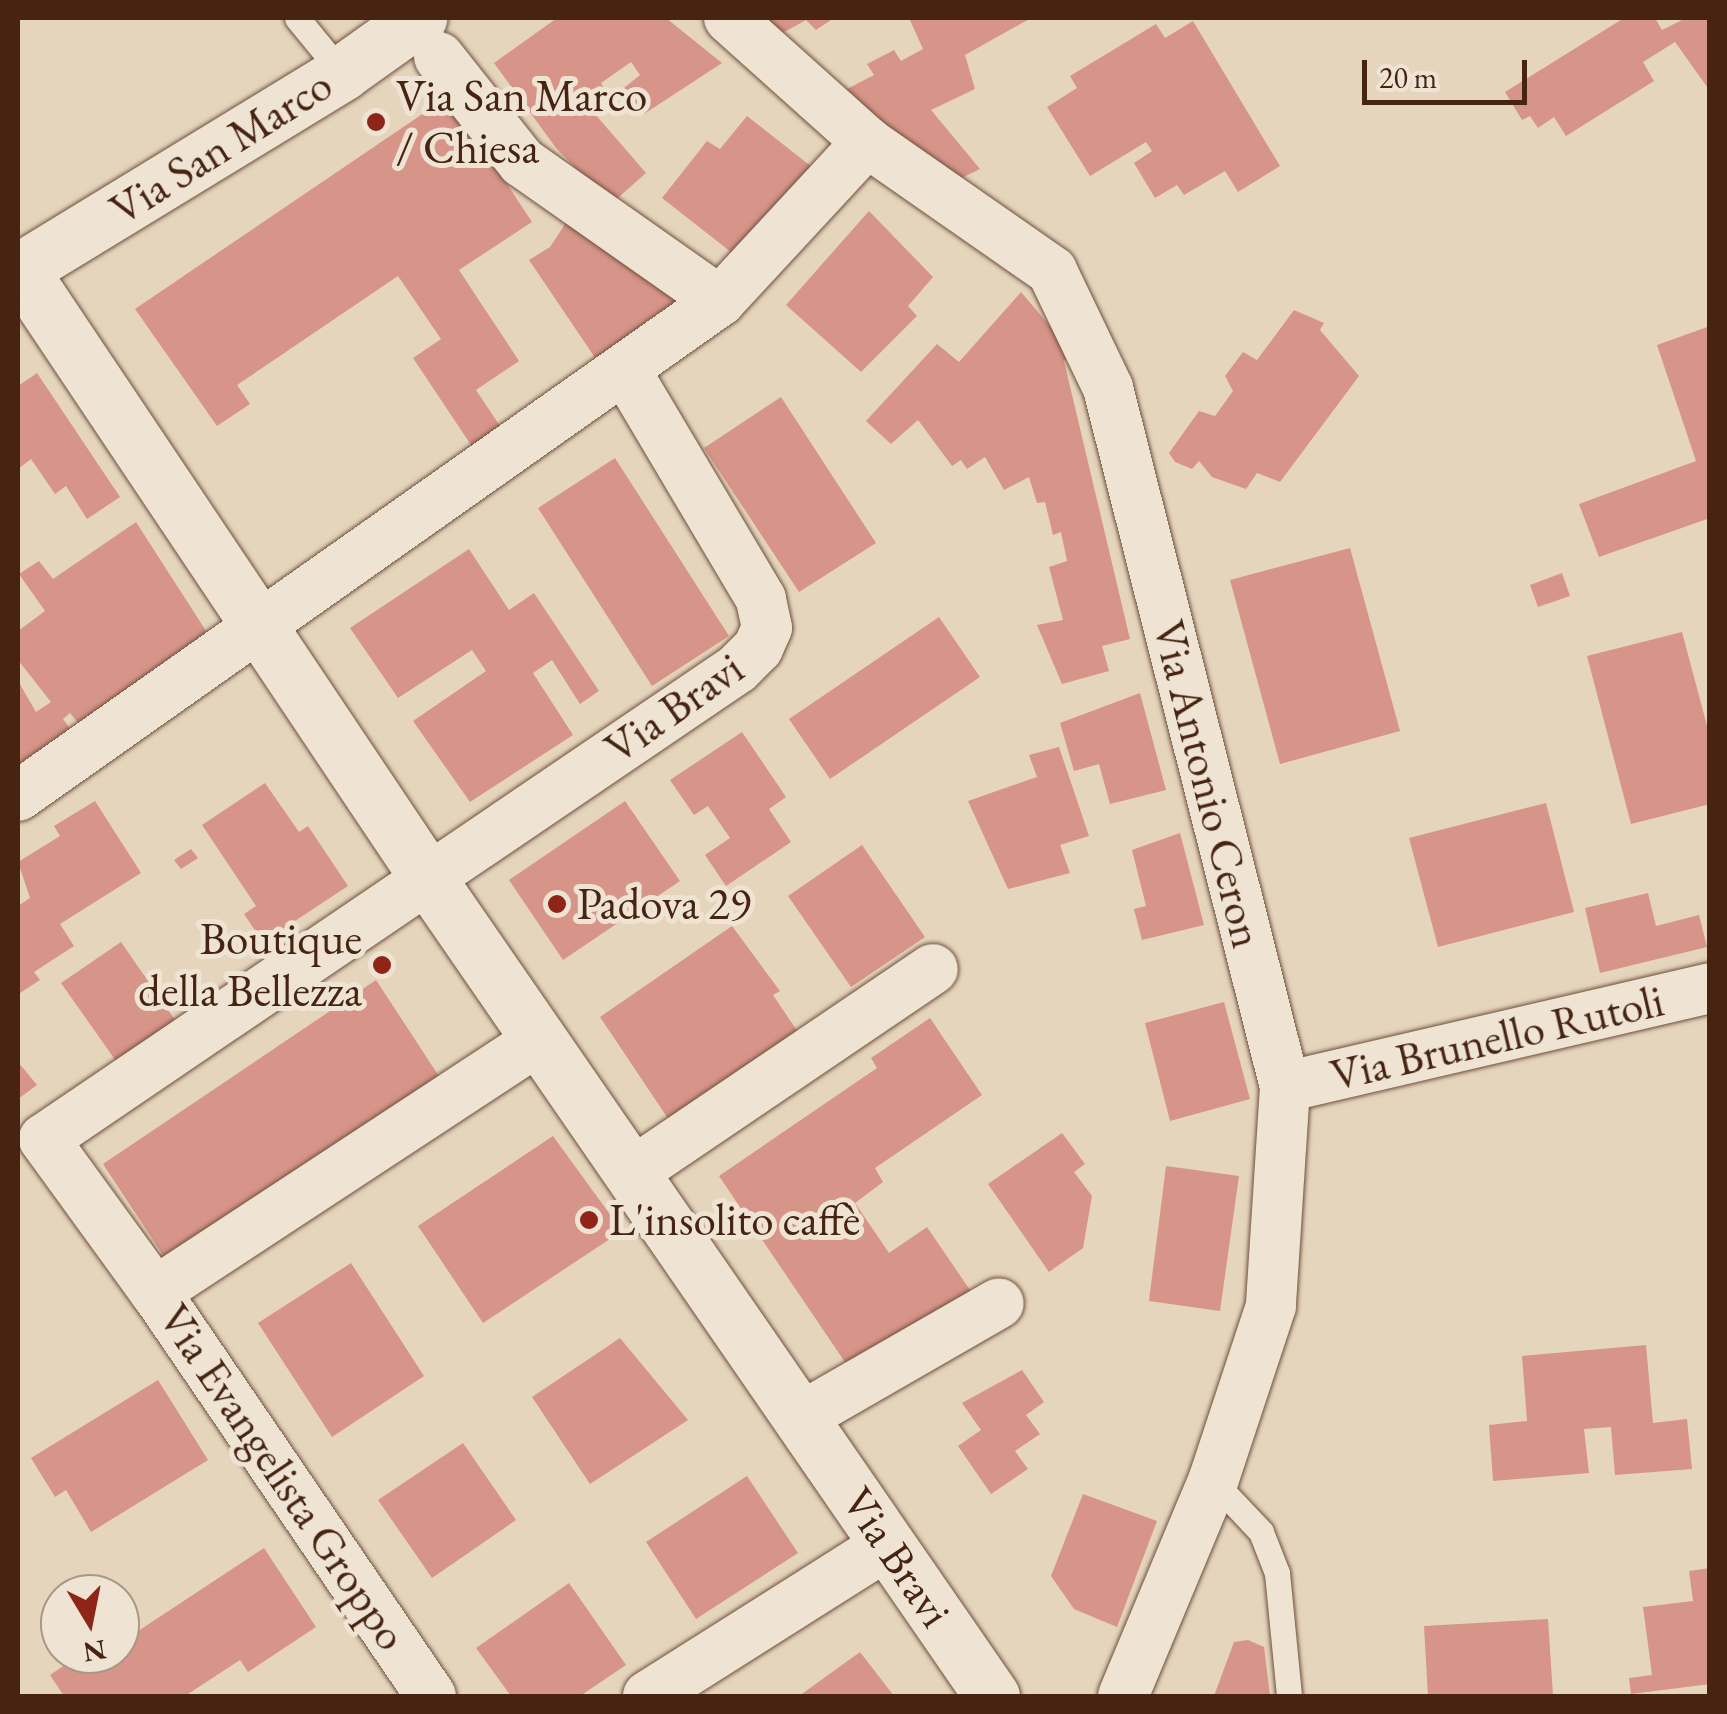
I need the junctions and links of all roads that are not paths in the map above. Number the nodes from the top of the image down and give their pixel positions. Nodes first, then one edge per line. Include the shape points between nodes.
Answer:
1 (297, 18) edge
2 (729, 18) edge
3 (429, 37) edge
4 (342, 74) junction
5 (867, 142) junction
6 (18, 269) edge
7 (720, 301) junction
8 (626, 372) junction
9 (258, 626) junction
10 (18, 796) edge
11 (426, 876) junction
12 (933, 969) dead end
13 (1710, 988) edge
14 (540, 1038) junction
15 (1285, 1088) junction
16 (632, 1172) junction
17 (156, 1292) junction
18 (1000, 1303) dead end
19 (801, 1417) junction
20 (1213, 1481) junction
21 (888, 1544) junction
22 (431, 1696) edge
23 (648, 1696) edge
24 (992, 1696) edge
25 (1122, 1696) edge
26 (1290, 1696) edge

1 - 4 lane
2 - 5 street, Via Antonio Ceron
3 - 4 street, Via San Marco
3 - 7 street via 522,162
4 - 6 street, Via San Marco
5 - 7 street
5 - 15 street, Via Antonio Ceron via 1052,271 1108,388
6 - 9 street, Via Bravi
7 - 8 street
8 - 9 street
8 - 11 street, Via Bravi via 760,599 767,628 737,669
9 - 10 street
9 - 11 street, Via Bravi
11 - 14 street, Via Bravi
11 - 17 street, Via Bravi via 44,1139
12 - 16 street
13 - 15 street, Via Brunello Rutoli
14 - 16 street, Via Bravi
14 - 17 street, Via Evangelista Groppo
15 - 20 street, Via Antonio Ceron via 1271,1306
16 - 19 street, Via Bravi
17 - 22 street, Via Evangelista Groppo
18 - 19 street
19 - 21 street, Via Bravi
20 - 25 street, Via Antonio Ceron
20 - 26 lane via 1261,1532 1277,1574
21 - 23 street
21 - 24 street, Via Bravi

